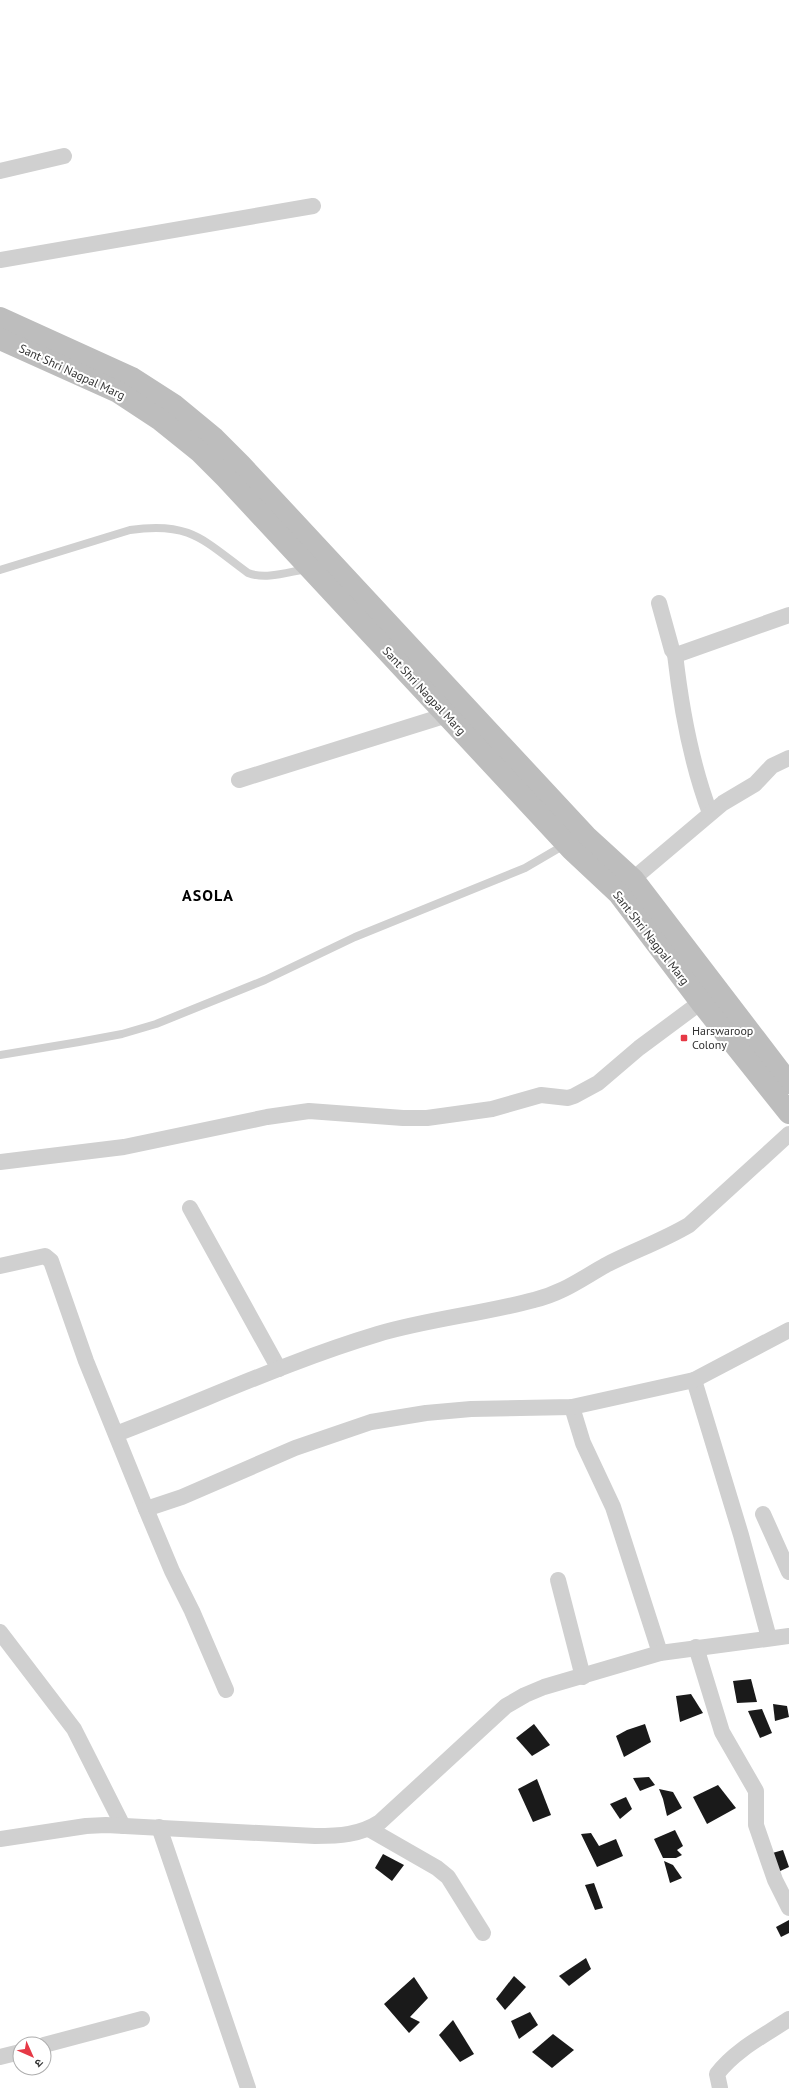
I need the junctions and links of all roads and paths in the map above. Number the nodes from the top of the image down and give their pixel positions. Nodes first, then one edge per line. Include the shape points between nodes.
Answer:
1 (64, 156) dead end
2 (0, 171) edge
3 (313, 206) dead end
4 (0, 260) edge
5 (0, 318) edge
6 (0, 339) edge
7 (310, 568) junction
8 (0, 570) edge
9 (659, 603) dead end
10 (789, 615) edge
11 (675, 654) junction
12 (447, 715) junction
13 (789, 758) edge
14 (240, 780) dead end
15 (710, 813) junction
16 (566, 844) junction
17 (633, 879) junction
18 (701, 1002) junction
19 (0, 1055) edge
20 (789, 1081) edge
21 (789, 1113) edge
22 (789, 1134) edge
23 (0, 1162) edge
24 (190, 1208) dead end
25 (0, 1266) edge
26 (789, 1330) edge
27 (279, 1369) junction
28 (694, 1380) junction
29 (572, 1407) junction
30 (116, 1434) junction
31 (146, 1509) junction
32 (763, 1514) dead end
33 (789, 1572) edge
34 (558, 1580) dead end
35 (0, 1632) edge
36 (789, 1636) edge
37 (769, 1638) junction
38 (696, 1647) junction
39 (660, 1653) junction
40 (583, 1677) junction
41 (226, 1690) dead end
42 (123, 1826) junction
43 (159, 1827) junction
44 (369, 1829) junction
45 (0, 1839) edge
46 (789, 1908) edge
47 (483, 1933) dead end
48 (789, 2018) edge
49 (142, 2019) dead end
50 (52, 2043) edge
51 (12, 2054) edge
52 (0, 2057) edge
53 (248, 2088) edge
54 (720, 2088) edge

1 - 2 street
3 - 4 street
5 - 17 main road, Sant Shri Nagpal Marg via 132,378 174,405 214,438 586,836
6 - 7 main road, Sant Shri Nagpal Marg via 118,392 159,419 200,452
7 - 8 lane via 255,576 196,535 176,529 144,528
7 - 12 main road, Sant Shri Nagpal Marg
9 - 11 street
10 - 11 street via 684,654
11 - 15 street via 694,758
12 - 14 street
12 - 16 main road, Sant Shri Nagpal Marg
13 - 15 street via 772,766 756,784 722,803
15 - 17 street
16 - 18 main road, Sant Shri Nagpal Marg via 619,894
16 - 19 lane via 525,868 369,931 265,980 164,1021 122,1034
17 - 20 main road, Sant Shri Nagpal Marg
18 - 21 main road, Sant Shri Nagpal Marg
18 - 23 street via 639,1048 598,1083 568,1098 541,1095 492,1109 427,1118 309,1111 124,1147
22 - 27 street via 689,1225 676,1234 605,1266 564,1290 534,1300 377,1334
24 - 27 street
25 - 30 street via 45,1256 52,1261 86,1361
26 - 28 street
27 - 30 street
28 - 29 street
28 - 37 street
29 - 31 street via 471,1409 372,1422 294,1448 182,1497
29 - 39 street via 583,1443 613,1507
30 - 31 street
31 - 41 street
32 - 33 street
34 - 40 street
35 - 42 street via 74,1729
36 - 37 street
37 - 38 street
38 - 39 street
38 - 46 street via 722,1732 756,1791 756,1825 775,1880
39 - 40 street
40 - 44 street via 544,1687 506,1706 380,1822
42 - 43 street
42 - 45 street via 86,1826
43 - 44 street via 315,1836 342,1836
43 - 53 street
44 - 47 street via 448,1877
48 - 54 street via 723,2067 717,2074
49 - 50 street
51 - 52 street

